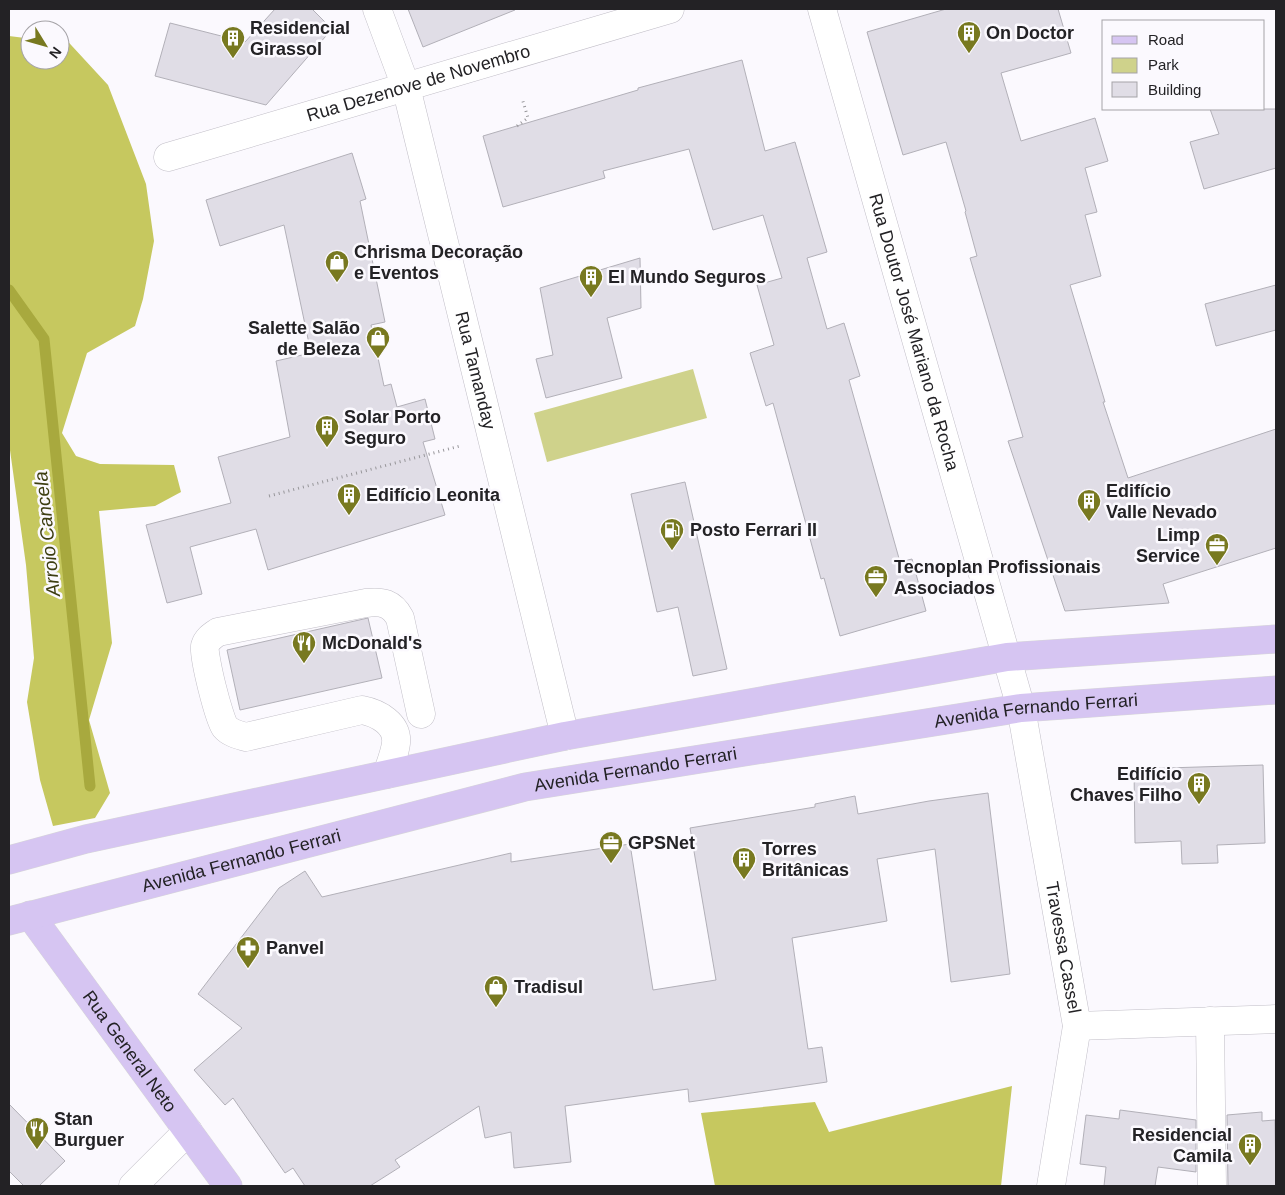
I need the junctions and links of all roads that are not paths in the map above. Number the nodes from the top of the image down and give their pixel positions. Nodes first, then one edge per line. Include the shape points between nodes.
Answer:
1 (377, 9) edge
2 (670, 9) edge
3 (822, 9) edge
4 (406, 87) junction
5 (168, 157) dead end
6 (1276, 639) edge
7 (1007, 657) junction
8 (1276, 690) edge
9 (1022, 708) junction
10 (421, 714) dead end
11 (565, 736) junction
12 (387, 774) junction
13 (9, 860) edge
14 (20, 918) edge
15 (1276, 1019) edge
16 (1210, 1021) junction
17 (1077, 1026) junction
18 (188, 1131) junction
19 (133, 1186) edge
20 (228, 1186) edge
21 (1050, 1186) edge
22 (1212, 1186) edge

1 - 4 street, Rua Tamanday
2 - 4 street, Rua Dezenove de Novembro
3 - 7 street, Rua Doutor José Mariano da Rocha
4 - 5 street, Rua Dezenove de Novembro
4 - 11 street, Rua Tamanday
6 - 7 main road
7 - 9 street, Rua Doutor José Mariano da Rocha
7 - 11 main road
8 - 9 main road, Avenida Fernando Ferrari
9 - 14 main road, Avenida Fernando Ferrari via 525,787
9 - 17 street, Travessa Cassel
10 - 12 street via 400,618 395,609 385,602 227,630 210,637 206,645 206,662 225,728 246,737 362,710 374,712 392,728 396,742
11 - 12 main road
12 - 13 main road via 86,839
14 - 18 main road, Rua General Neto
15 - 16 street
16 - 17 street
16 - 22 street
17 - 21 street, Travessa Cassel
18 - 19 street
18 - 20 main road, Rua General Neto

